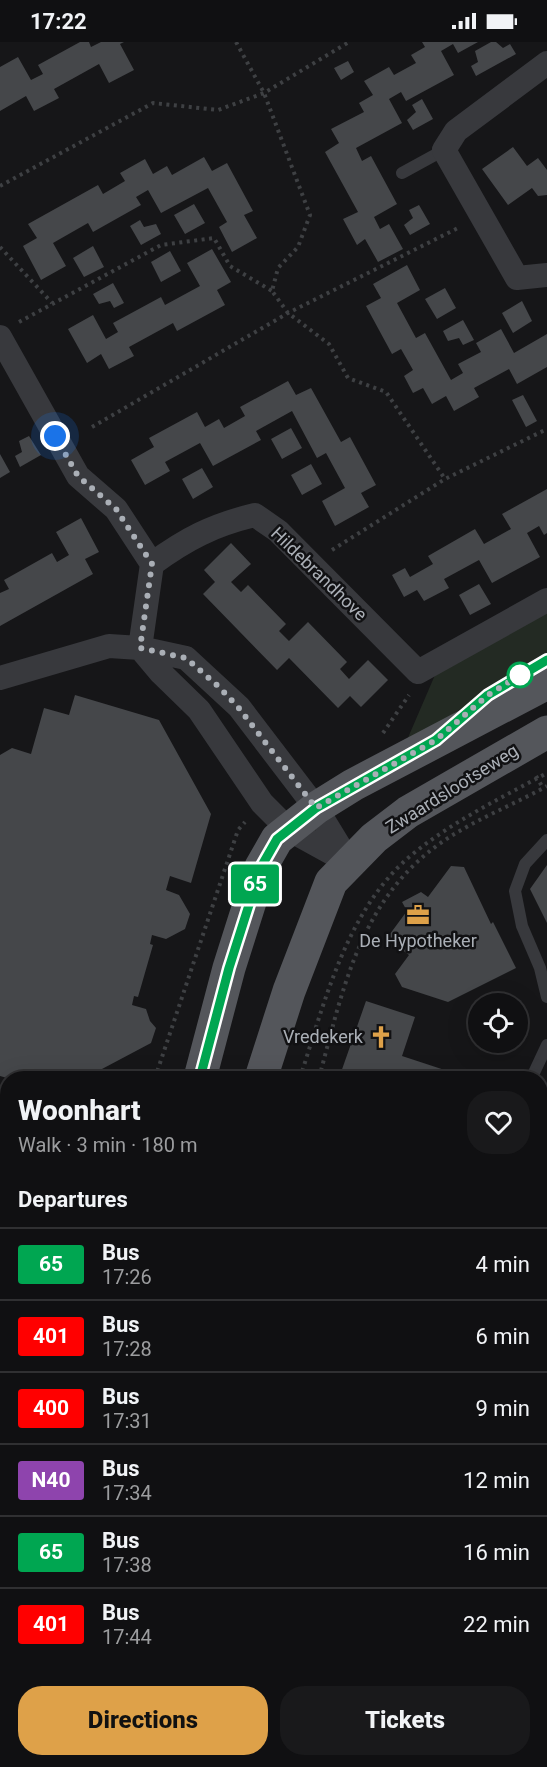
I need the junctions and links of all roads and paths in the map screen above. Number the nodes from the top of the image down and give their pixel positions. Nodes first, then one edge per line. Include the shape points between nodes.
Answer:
1 (236, 42) edge
2 (349, 42) edge
3 (547, 63) edge
4 (264, 93) junction
5 (444, 150) junction
6 (402, 173) dead end
7 (0, 186) edge
8 (480, 216) junction
9 (0, 247) edge
10 (547, 275) edge
11 (272, 291) junction
12 (52, 303) junction
13 (288, 313) junction
14 (29, 316) dead end
15 (0, 338) edge
16 (92, 427) dead end
17 (547, 429) edge
18 (445, 479) junction
19 (152, 564) junction
20 (311, 564) junction
21 (547, 600) edge
22 (140, 648) junction
23 (547, 660) edge
24 (0, 678) edge
25 (547, 683) edge
26 (547, 732) edge
27 (436, 740) junction
28 (532, 769) dead end
29 (547, 773) edge
30 (537, 778) junction
31 (545, 787) edge
32 (316, 808) junction
33 (288, 829) junction
34 (547, 840) edge
35 (349, 862) junction
36 (547, 997) edge
37 (547, 1045) edge
38 (202, 1071) edge
39 (263, 1071) edge
40 (302, 1071) edge
41 (320, 1071) edge
42 (535, 1071) edge

1 - 4 path
2 - 4 path
3 - 5 street via 456,130
4 - 7 path via 218,110 153,103
4 - 11 path via 310,215 298,247 278,268
5 - 6 lane
5 - 8 street
8 - 10 street via 517,278
8 - 13 path
9 - 12 path
11 - 12 path via 230,266 214,238 161,244
11 - 13 path
12 - 14 path
13 - 16 path
13 - 18 path via 329,344 348,378 386,392
15 - 19 street via 78,476 116,509
17 - 18 path
18 - 20 path
19 - 20 street, Hildebrandhove via 219,524 255,515 278,531
19 - 22 street
20 - 21 street, Hildebrandhove via 418,672
22 - 24 street via 109,646
22 - 32 street via 186,658 219,687
22 - 33 street via 199,710 262,803
23 - 27 lane via 488,695
25 - 27 main road
26 - 35 main road, Zwaardslootseweg via 408,812
27 - 32 main road
28 - 30 path
29 - 30 path, Zwaardslootseweg
30 - 31 path
30 - 40 path, Zwaardslootseweg via 458,822 412,854 380,889 333,977
31 - 41 path via 443,842 392,891 350,963
32 - 33 main road
32 - 35 street
33 - 35 street
33 - 38 main road via 277,839 261,867
34 - 36 lane via 525,864 515,891 522,926 540,968
35 - 39 main road, Zwaardslootseweg via 322,902
37 - 42 lane

